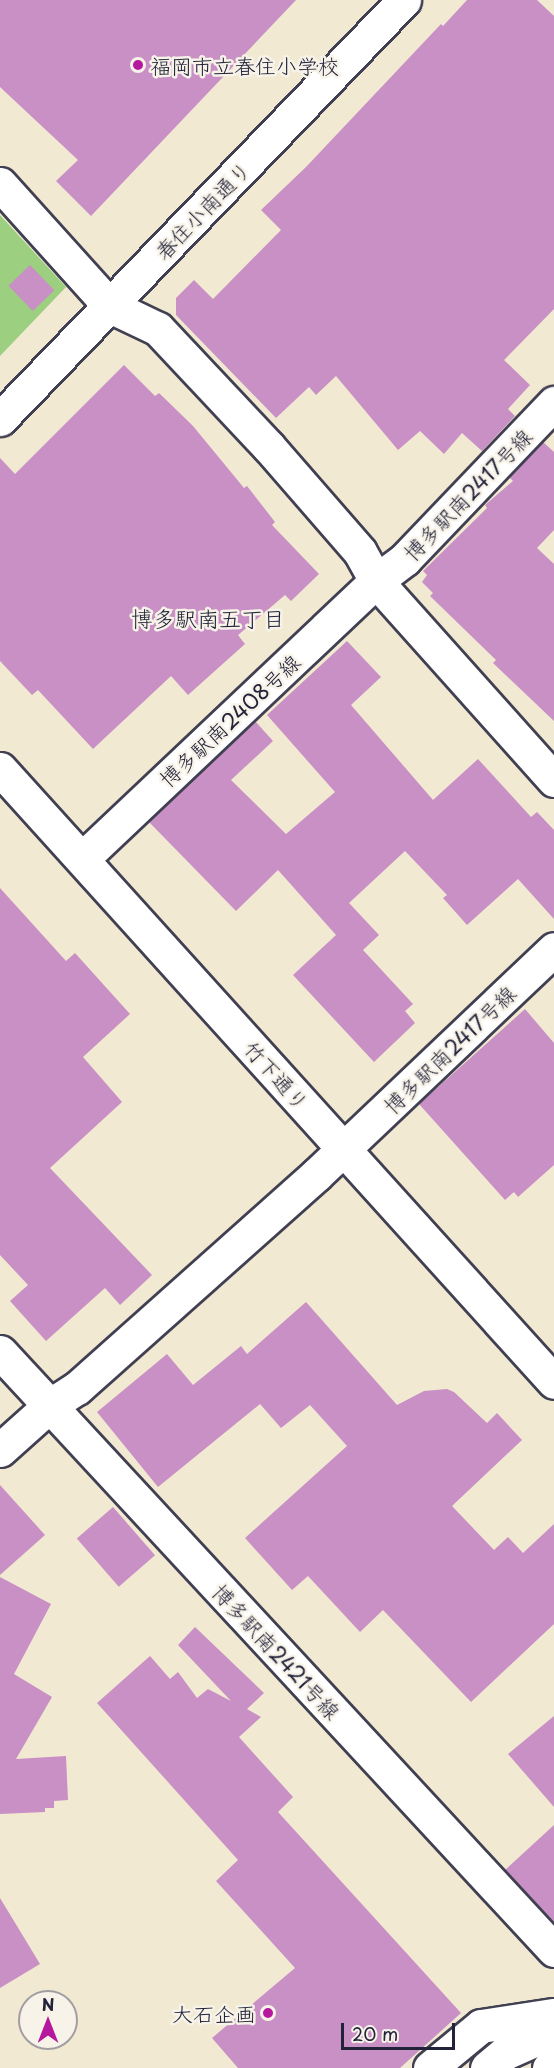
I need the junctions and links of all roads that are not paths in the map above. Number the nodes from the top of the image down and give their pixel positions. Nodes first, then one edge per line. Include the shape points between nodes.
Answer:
1 (404, 0) edge
2 (0, 184) edge
3 (110, 306) junction
4 (554, 403) edge
5 (0, 419) edge
6 (376, 581) junction
7 (0, 768) edge
8 (554, 780) edge
9 (82, 859) junction
10 (554, 949) edge
11 (343, 1149) junction
12 (0, 1352) edge
13 (554, 1382) edge
14 (49, 1406) junction
15 (0, 1450) edge
16 (554, 1950) edge
17 (554, 2015) edge
18 (554, 2031) edge
19 (554, 2062) edge
20 (430, 2068) edge
21 (487, 2068) edge
22 (549, 2068) edge

1 - 3 street, 春住小南通り
2 - 3 street
3 - 5 street, 春住小南通り
3 - 6 street via 158,329 360,552
4 - 6 street, 博多駅南2417号線 via 405,559
6 - 8 street
6 - 9 street, 博多駅南2408号線
7 - 9 street, 竹下通り
9 - 11 street, 竹下通り
10 - 11 street, 博多駅南2417号線
11 - 13 street, 竹下通り
11 - 14 street, 博多駅南2417号線 via 77,1388
12 - 14 street, 博多駅南2421号線
14 - 15 street, 博多駅南2417号線
14 - 16 street, 博多駅南2421号線
17 - 20 street via 481,2026
18 - 21 street via 505,2053
19 - 22 street

